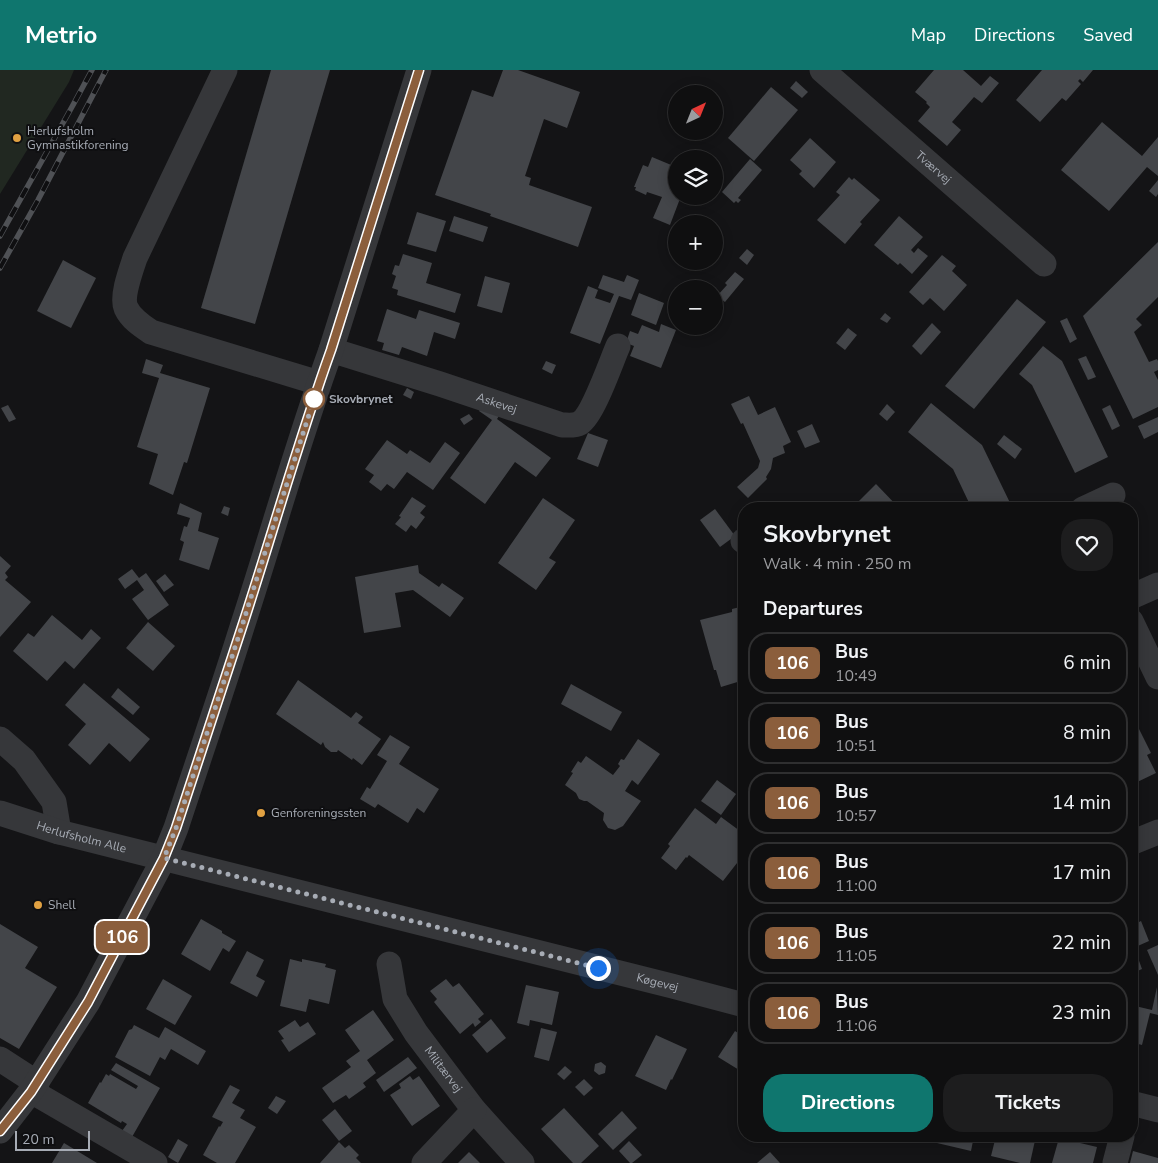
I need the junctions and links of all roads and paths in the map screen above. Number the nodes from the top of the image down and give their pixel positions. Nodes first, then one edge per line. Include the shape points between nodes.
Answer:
1 (225, 70) edge
2 (419, 70) edge
3 (822, 70) edge
4 (1044, 264) dead end
5 (618, 346) dead end
6 (331, 350) junction
7 (319, 383) junction
8 (1113, 495) dead end
9 (1098, 502) edge
10 (1158, 585) edge
11 (1138, 594) edge
12 (1138, 636) edge
13 (1158, 677) edge
14 (0, 739) edge
15 (0, 813) edge
16 (59, 832) junction
17 (1158, 832) edge
18 (1138, 840) edge
19 (164, 858) junction
20 (389, 964) dead end
21 (738, 1003) edge
22 (0, 1059) edge
23 (34, 1087) junction
24 (1138, 1106) edge
25 (474, 1110) junction
26 (1158, 1110) edge
27 (0, 1131) edge
28 (1120, 1142) edge
29 (155, 1163) edge
30 (424, 1163) edge
31 (522, 1163) edge
32 (1115, 1163) edge

1 - 7 street via 135,258 126,283 125,306 136,321 151,332
2 - 6 street
3 - 4 street, Tværvej
5 - 6 street, Askevej via 592,408 586,418 573,425 562,425
6 - 7 street
7 - 19 street
8 - 9 street
10 - 11 street
12 - 13 street
14 - 16 street via 24,760 54,802
15 - 16 street, Herlufsholm Alle
16 - 19 street, Herlufsholm Alle
17 - 18 street
19 - 21 street, Køgevej
19 - 23 street via 88,1002
20 - 25 street, Militærvej via 395,999
22 - 23 street
23 - 27 street
23 - 29 street
24 - 26 street
25 - 30 street
25 - 31 street, Militærvej
28 - 32 street

